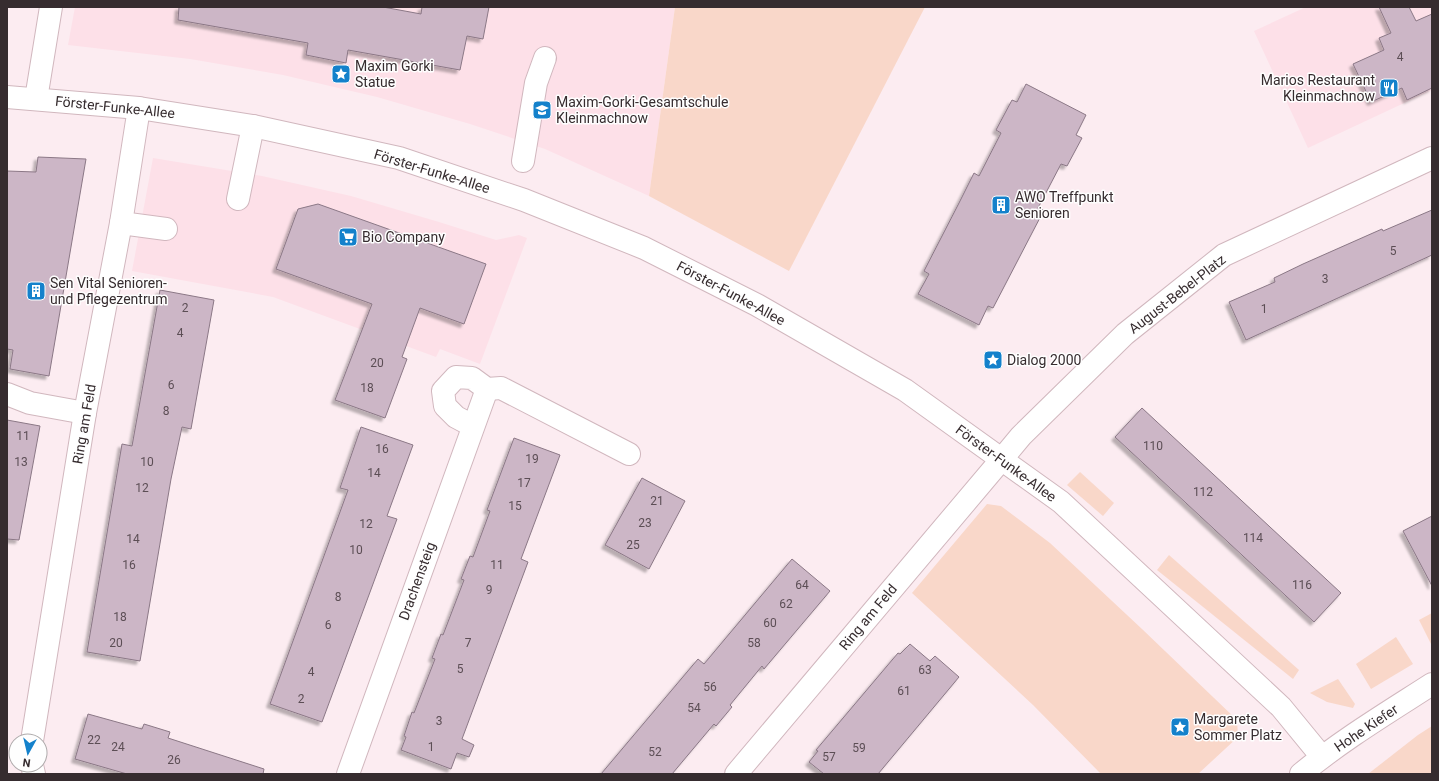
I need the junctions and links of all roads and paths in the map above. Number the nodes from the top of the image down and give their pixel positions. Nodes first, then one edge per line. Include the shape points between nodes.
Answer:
1 (51, 7) edge
2 (545, 58) dead end
3 (7, 97) edge
4 (36, 99) junction
5 (139, 108) junction
6 (253, 126) junction
7 (1432, 158) edge
8 (523, 161) dead end
9 (238, 199) dead end
10 (121, 223) junction
11 (166, 229) dead end
12 (487, 389) junction
13 (7, 394) edge
14 (85, 413) junction
15 (473, 426) junction
16 (630, 454) dead end
17 (1000, 460) junction
18 (1432, 684) edge
19 (33, 733) edge
20 (1322, 757) junction
21 (348, 774) edge
22 (736, 774) edge
23 (1301, 774) edge

1 - 4 street
2 - 8 street via 536,83
3 - 4 street, Förster-Funke-Allee
4 - 5 street, Förster-Funke-Allee
5 - 6 street, Förster-Funke-Allee
5 - 10 street, Ring am Feld
6 - 9 street
6 - 17 street, Förster-Funke-Allee via 399,158 524,200 644,248 757,305 905,390
7 - 17 street, August-Bebel-Platz via 1224,255 1125,334
10 - 11 street
10 - 14 street, Ring am Feld
12 - 15 street, Drachensteig
12 - 15 street via 472,378 456,377 443,390 445,406 456,417
12 - 16 street via 501,388
13 - 14 street via 30,403
14 - 19 street, Ring am Feld
15 - 21 street, Drachensteig
17 - 20 street, Förster-Funke-Allee via 1061,502 1281,707
17 - 22 street, Ring am Feld
18 - 20 street, Hohe Kiefer via 1371,722
20 - 23 street, Hohe Kiefer

